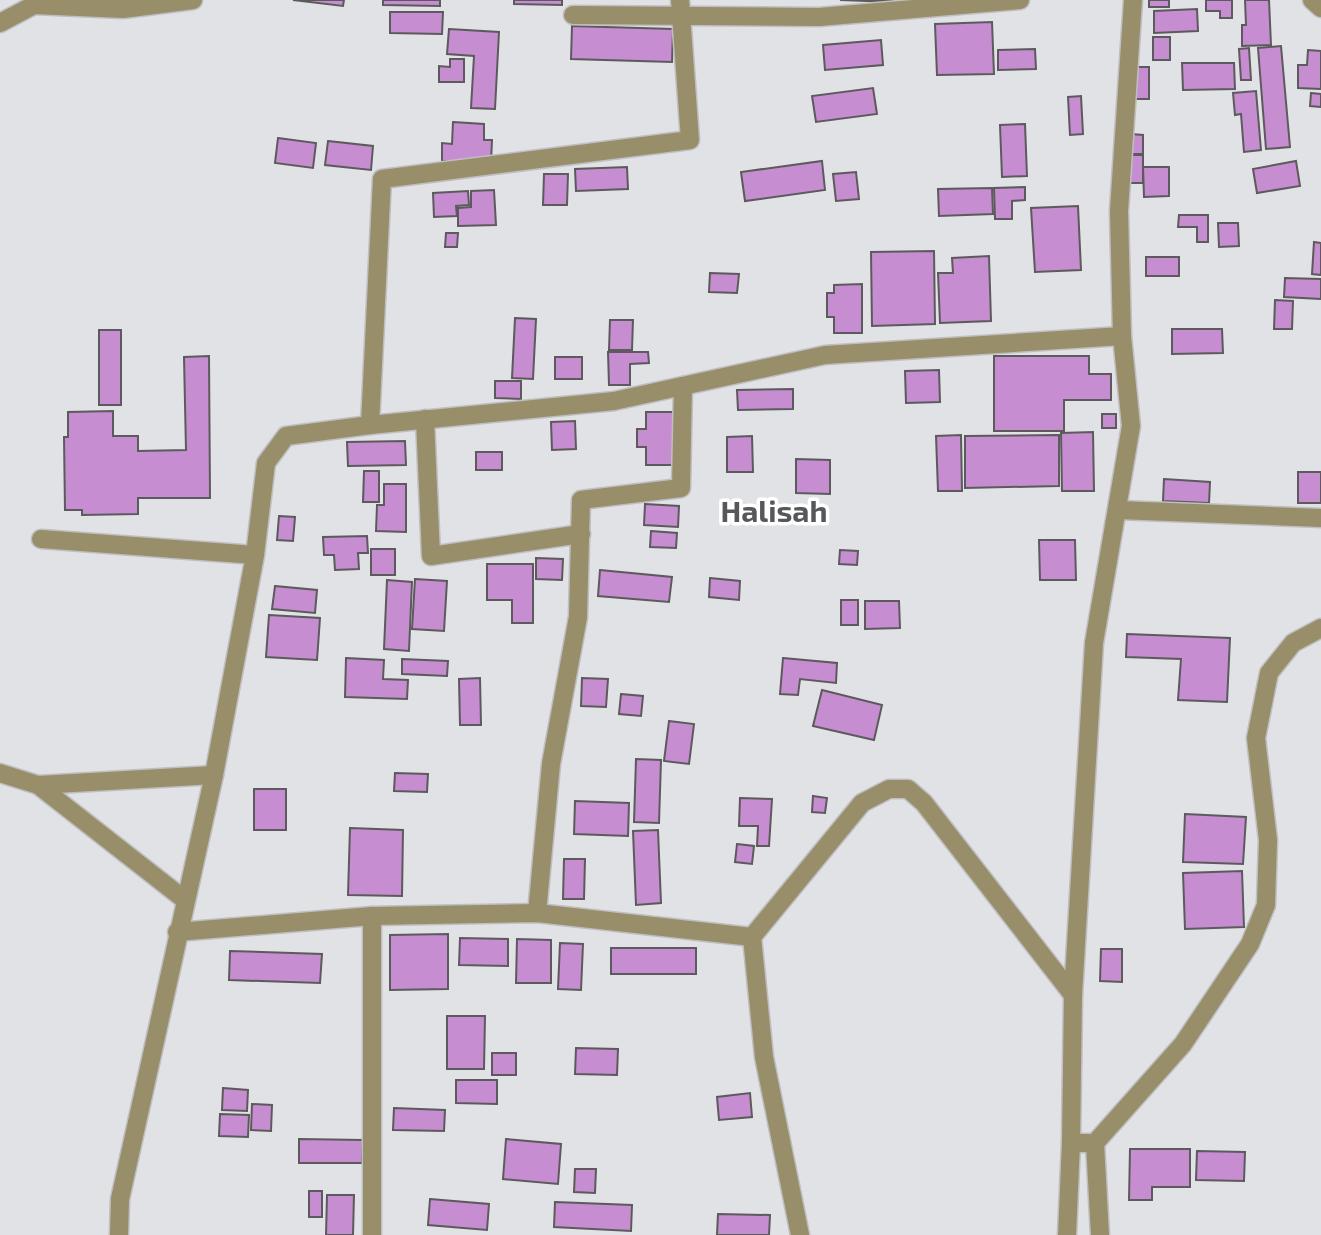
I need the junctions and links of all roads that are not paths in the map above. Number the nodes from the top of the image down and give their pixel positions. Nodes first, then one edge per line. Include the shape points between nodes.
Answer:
1 (193, 0) edge
2 (1020, 0) edge
3 (1133, 0) edge
4 (1311, 0) edge
5 (680, 8) edge
6 (1321, 8) edge
7 (573, 15) dead end
8 (0, 23) edge
9 (1122, 336) junction
10 (683, 386) junction
11 (425, 419) junction
12 (370, 425) junction
13 (1118, 510) junction
14 (1321, 518) edge
15 (581, 534) junction
16 (41, 539) dead end
17 (255, 555) junction
18 (1321, 628) edge
19 (0, 773) edge
20 (214, 775) junction
21 (38, 785) junction
22 (185, 900) junction
23 (537, 913) junction
24 (372, 916) junction
25 (177, 932) junction
26 (752, 937) junction
27 (1073, 995) junction
28 (1071, 1143) junction
29 (1095, 1143) junction
30 (119, 1235) edge
31 (372, 1235) edge
32 (800, 1235) edge
33 (1067, 1235) edge
34 (1100, 1235) edge

1 - 8 street via 123,9 34,5
2 - 5 street via 819,17
3 - 9 street via 1119,211
4 - 6 street
5 - 7 street
5 - 12 street via 690,140 382,179
9 - 10 street via 825,355
9 - 13 street via 1131,426
10 - 11 street via 614,401
10 - 15 street via 681,488 581,500
11 - 12 street
11 - 15 street via 431,556
12 - 17 street via 286,436 266,463
13 - 14 street
13 - 27 street via 1094,643
15 - 23 street via 578,617 551,764
16 - 17 street
17 - 20 street
18 - 29 street via 1293,643 1269,673 1256,738 1268,840 1266,905 1250,944 1183,1044
19 - 21 street
20 - 21 street
20 - 22 street
21 - 22 street
22 - 25 street
23 - 24 street
23 - 26 street
24 - 25 street
24 - 31 street
25 - 30 street via 120,1199
26 - 27 street via 862,803 889,789 908,789 924,803
26 - 32 street via 764,1057
27 - 28 street
28 - 29 street
28 - 33 street
29 - 34 street

